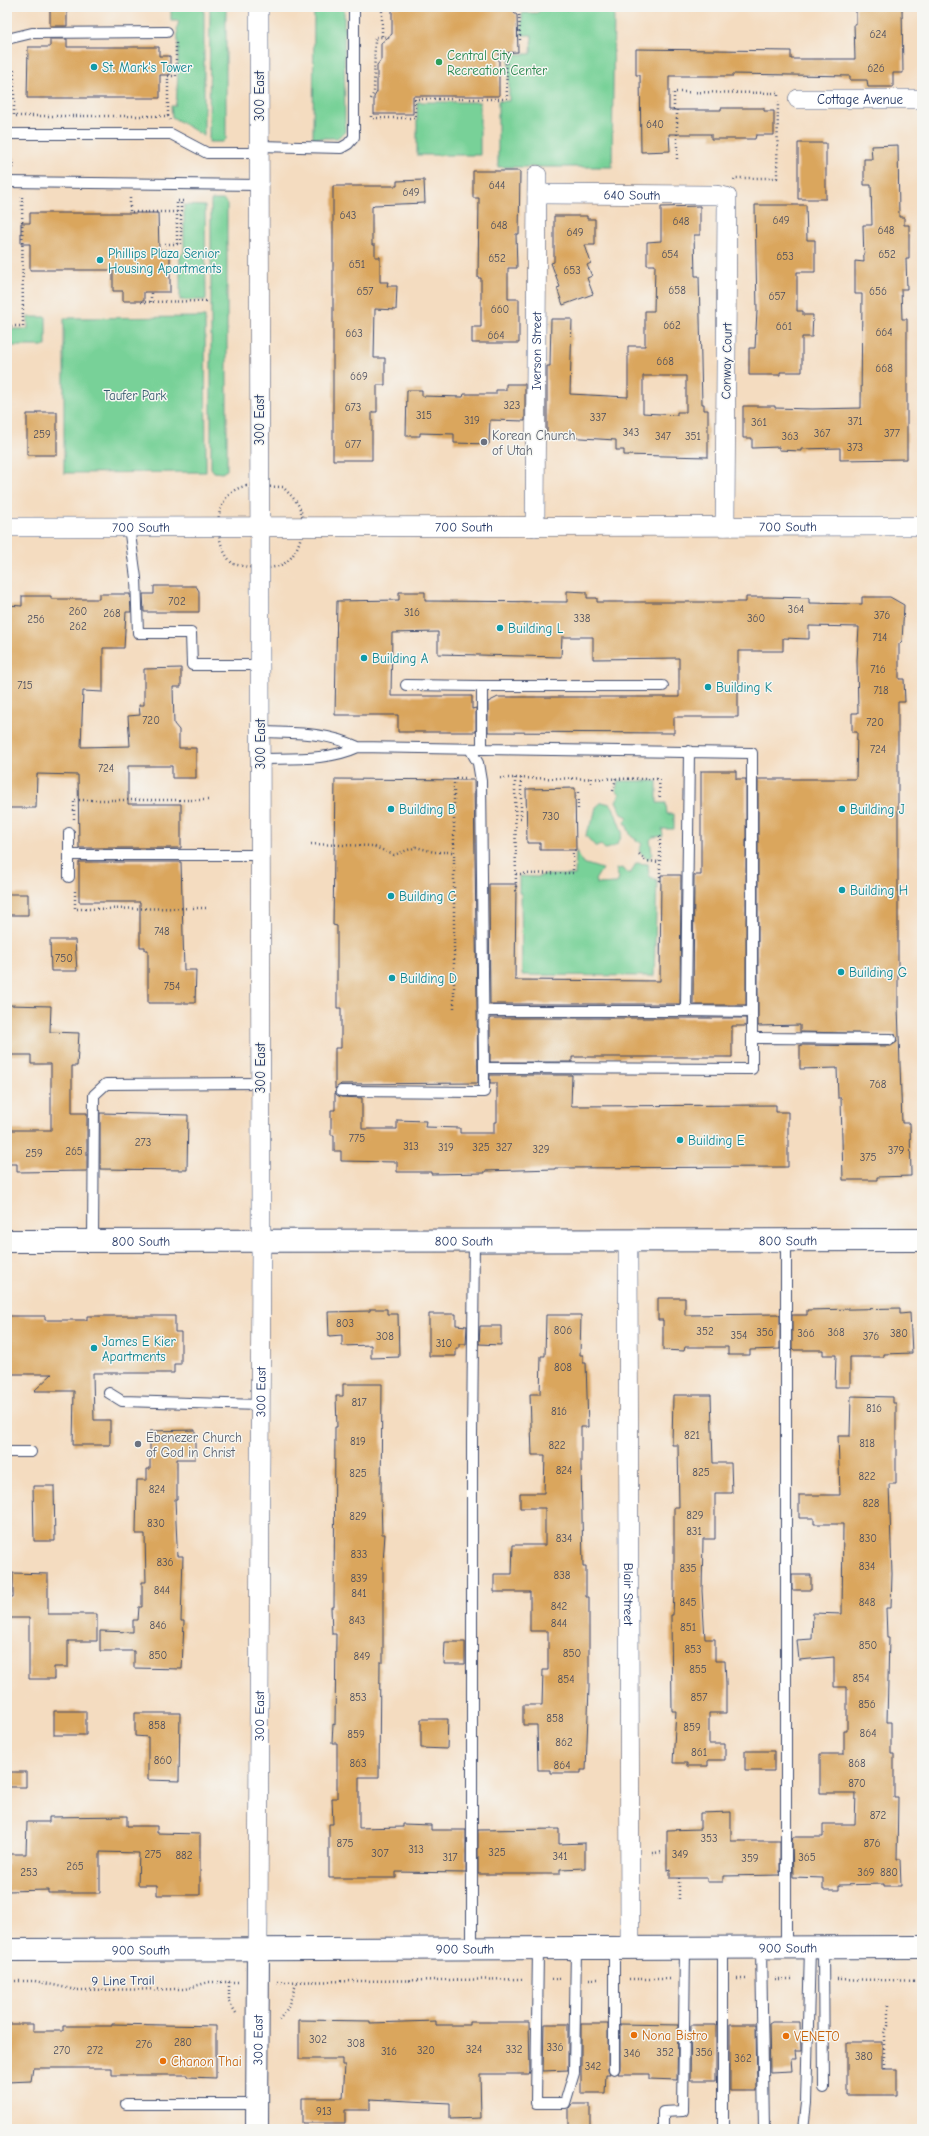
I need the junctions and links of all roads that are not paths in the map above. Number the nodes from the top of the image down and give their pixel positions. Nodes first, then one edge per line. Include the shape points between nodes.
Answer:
1 (259, 7) edge
2 (354, 7) edge
3 (166, 32) dead end
4 (7, 39) edge
5 (798, 99) dead end
6 (922, 99) edge
7 (7, 134) edge
8 (259, 150) junction
9 (537, 174) dead end
10 (7, 182) edge
11 (259, 185) junction
12 (537, 194) junction
13 (727, 197) joint
14 (535, 526) junction
15 (725, 526) junction
16 (922, 526) edge
17 (7, 527) edge
18 (129, 527) junction
19 (260, 527) junction
20 (260, 665) junction
21 (406, 685) dead end
22 (482, 686) junction
23 (663, 686) dead end
24 (260, 732) junction
25 (358, 747) junction
26 (470, 749) junction
27 (482, 749) junction
28 (689, 751) junction
29 (260, 759) junction
30 (69, 833) road end
31 (69, 855) junction
32 (260, 855) junction
33 (69, 877) road end
34 (483, 1011) junction
35 (686, 1011) junction
36 (752, 1012) junction
37 (752, 1038) junction
38 (891, 1039) dead end
39 (484, 1068) junction
40 (260, 1083) junction
41 (341, 1091) dead end
42 (628, 1240) junction
43 (786, 1240) junction
44 (922, 1240) edge
45 (7, 1241) edge
46 (93, 1241) junction
47 (261, 1241) junction
48 (474, 1241) junction
49 (109, 1393) dead end
50 (260, 1405) junction
51 (7, 1452) edge
52 (31, 1452) dead end
53 (922, 1947) edge
54 (622, 1948) junction
55 (686, 1948) junction
56 (723, 1948) junction
57 (761, 1948) junction
58 (786, 1948) junction
59 (817, 1948) junction
60 (258, 1949) junction
61 (472, 1949) junction
62 (538, 1949) junction
63 (576, 1949) junction
64 (7, 1950) edge
65 (614, 2069) dead end
66 (824, 2088) dead end
67 (126, 2104) dead end
68 (257, 2104) junction
69 (663, 2126) dead end
70 (257, 2129) edge
71 (722, 2129) edge
72 (764, 2129) edge
73 (803, 2129) edge

1 - 8 street, 300 East
2 - 8 lane via 354,137 341,148
3 - 4 lane via 32,34
5 - 6 street, Cottage Avenue
7 - 8 lane via 171,134 208,153
8 - 11 street, 300 East
9 - 12 street, Iverson Street
10 - 11 lane
11 - 19 street, 300 East
12 - 13 street, 640 South via 716,194
12 - 14 street, Iverson Street
13 - 15 street, Conway Court
14 - 15 street, 700 South
14 - 19 street, 700 South
15 - 16 street, 700 South
17 - 18 street, 700 South
18 - 19 street, 700 South
18 - 20 lane via 137,593 138,632 192,632 192,665
19 - 20 street, 300 East
20 - 24 street, 300 East
21 - 22 lane
22 - 23 lane
22 - 27 lane
24 - 25 lane via 311,734 342,739
24 - 29 street, 300 East
25 - 26 lane
25 - 29 lane via 344,753 311,758
26 - 27 lane
26 - 34 lane via 478,763 481,781
27 - 28 lane
28 - 35 lane
28 - 36 lane via 752,753
29 - 32 street, 300 East
30 - 31 lane
31 - 32 lane
31 - 33 lane
32 - 40 street, 300 East
34 - 35 lane
34 - 39 lane
35 - 36 lane
36 - 37 lane
37 - 38 lane
37 - 39 lane via 752,1068
39 - 41 lane via 484,1092
40 - 46 lane via 106,1084 94,1095
40 - 47 street, 300 East
42 - 43 street, 800 South
42 - 48 street, 800 South
42 - 54 street, Blair Street
43 - 44 street, 800 South
43 - 58 lane
45 - 46 street, 800 South
46 - 47 street, 800 South
47 - 48 street, 800 South
47 - 50 street, 300 East
48 - 61 lane
49 - 50 lane via 122,1400
50 - 60 street, 300 East
51 - 52 lane
53 - 59 street, 900 South
54 - 55 street, 900 South
54 - 63 street, 900 South
54 - 65 lane
55 - 56 street, 900 South
55 - 69 lane via 683,2112 663,2112
56 - 57 street, 900 South
56 - 71 lane
57 - 58 street, 900 South
57 - 72 lane
58 - 59 street, 900 South
59 - 66 lane
59 - 73 lane
60 - 61 street, 900 South
60 - 64 street, 900 South
60 - 68 street, 300 East
61 - 62 street, 900 South
62 - 63 street, 900 South
62 - 63 lane via 536,2103 565,2103 574,2073
67 - 68 lane
68 - 70 street, 300 East

